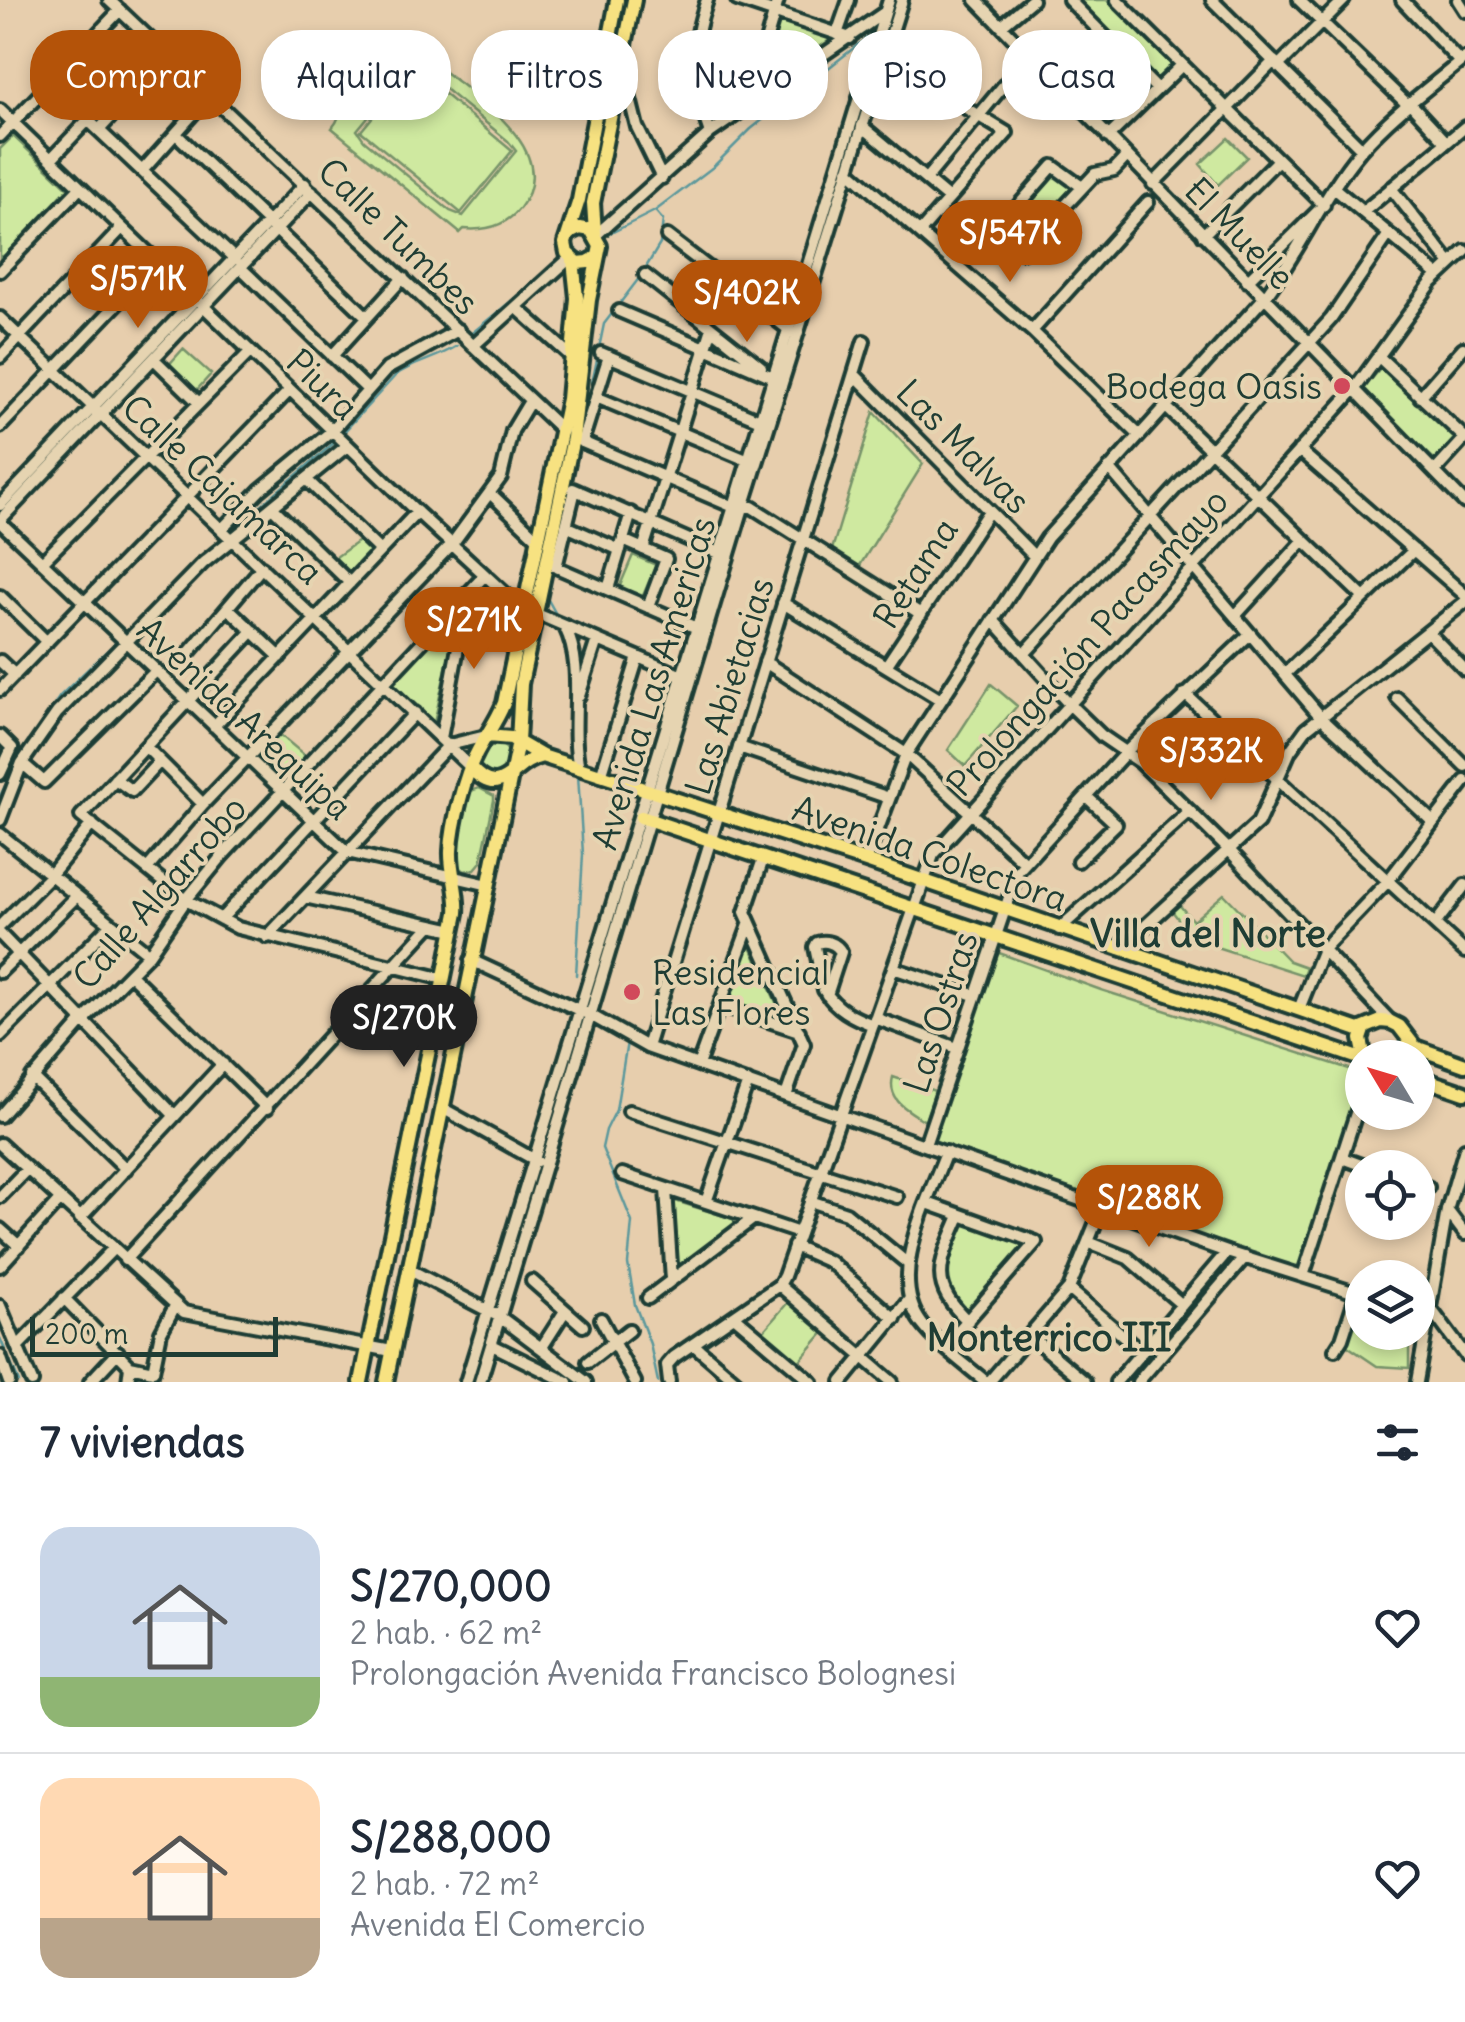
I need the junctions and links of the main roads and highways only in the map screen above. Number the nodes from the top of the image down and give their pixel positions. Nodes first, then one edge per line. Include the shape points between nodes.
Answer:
1 (618, 0) edge
2 (634, 0) edge
3 (570, 233) junction
4 (596, 234) junction
5 (596, 257) junction
6 (571, 259) junction
7 (572, 436) junction
8 (531, 613) junction
9 (487, 736) junction
10 (518, 742) junction
11 (542, 756) junction
12 (470, 768) junction
13 (512, 775) junction
14 (646, 819) road end
15 (1364, 1030) junction
16 (1361, 1040) edge
17 (1407, 1040) edge
18 (1345, 1052) edge
19 (1435, 1055) edge
20 (1465, 1065) edge
21 (1435, 1082) edge
22 (1465, 1092) edge
23 (361, 1382) edge
24 (386, 1382) edge

1 - 3 main road
2 - 4 main road via 594,203
3 - 4 main road via 586,228
3 - 6 main road
4 - 5 main road
5 - 6 main road
5 - 7 main road
6 - 7 main road via 577,288
7 - 8 main road via 539,540
7 - 8 main road via 569,488
8 - 9 main road via 504,704
8 - 10 main road
9 - 10 main road
9 - 12 main road
10 - 11 main road, Avenida Colectora
10 - 13 main road
11 - 13 main road
11 - 15 main road, Avenida Colectora
12 - 13 main road via 492,782
12 - 23 main road via 452,843 454,930
13 - 24 main road
14 - 18 main road, Avenida Colectora
15 - 16 main road
15 - 17 main road via 1390,1022
19 - 20 main road
21 - 22 main road

